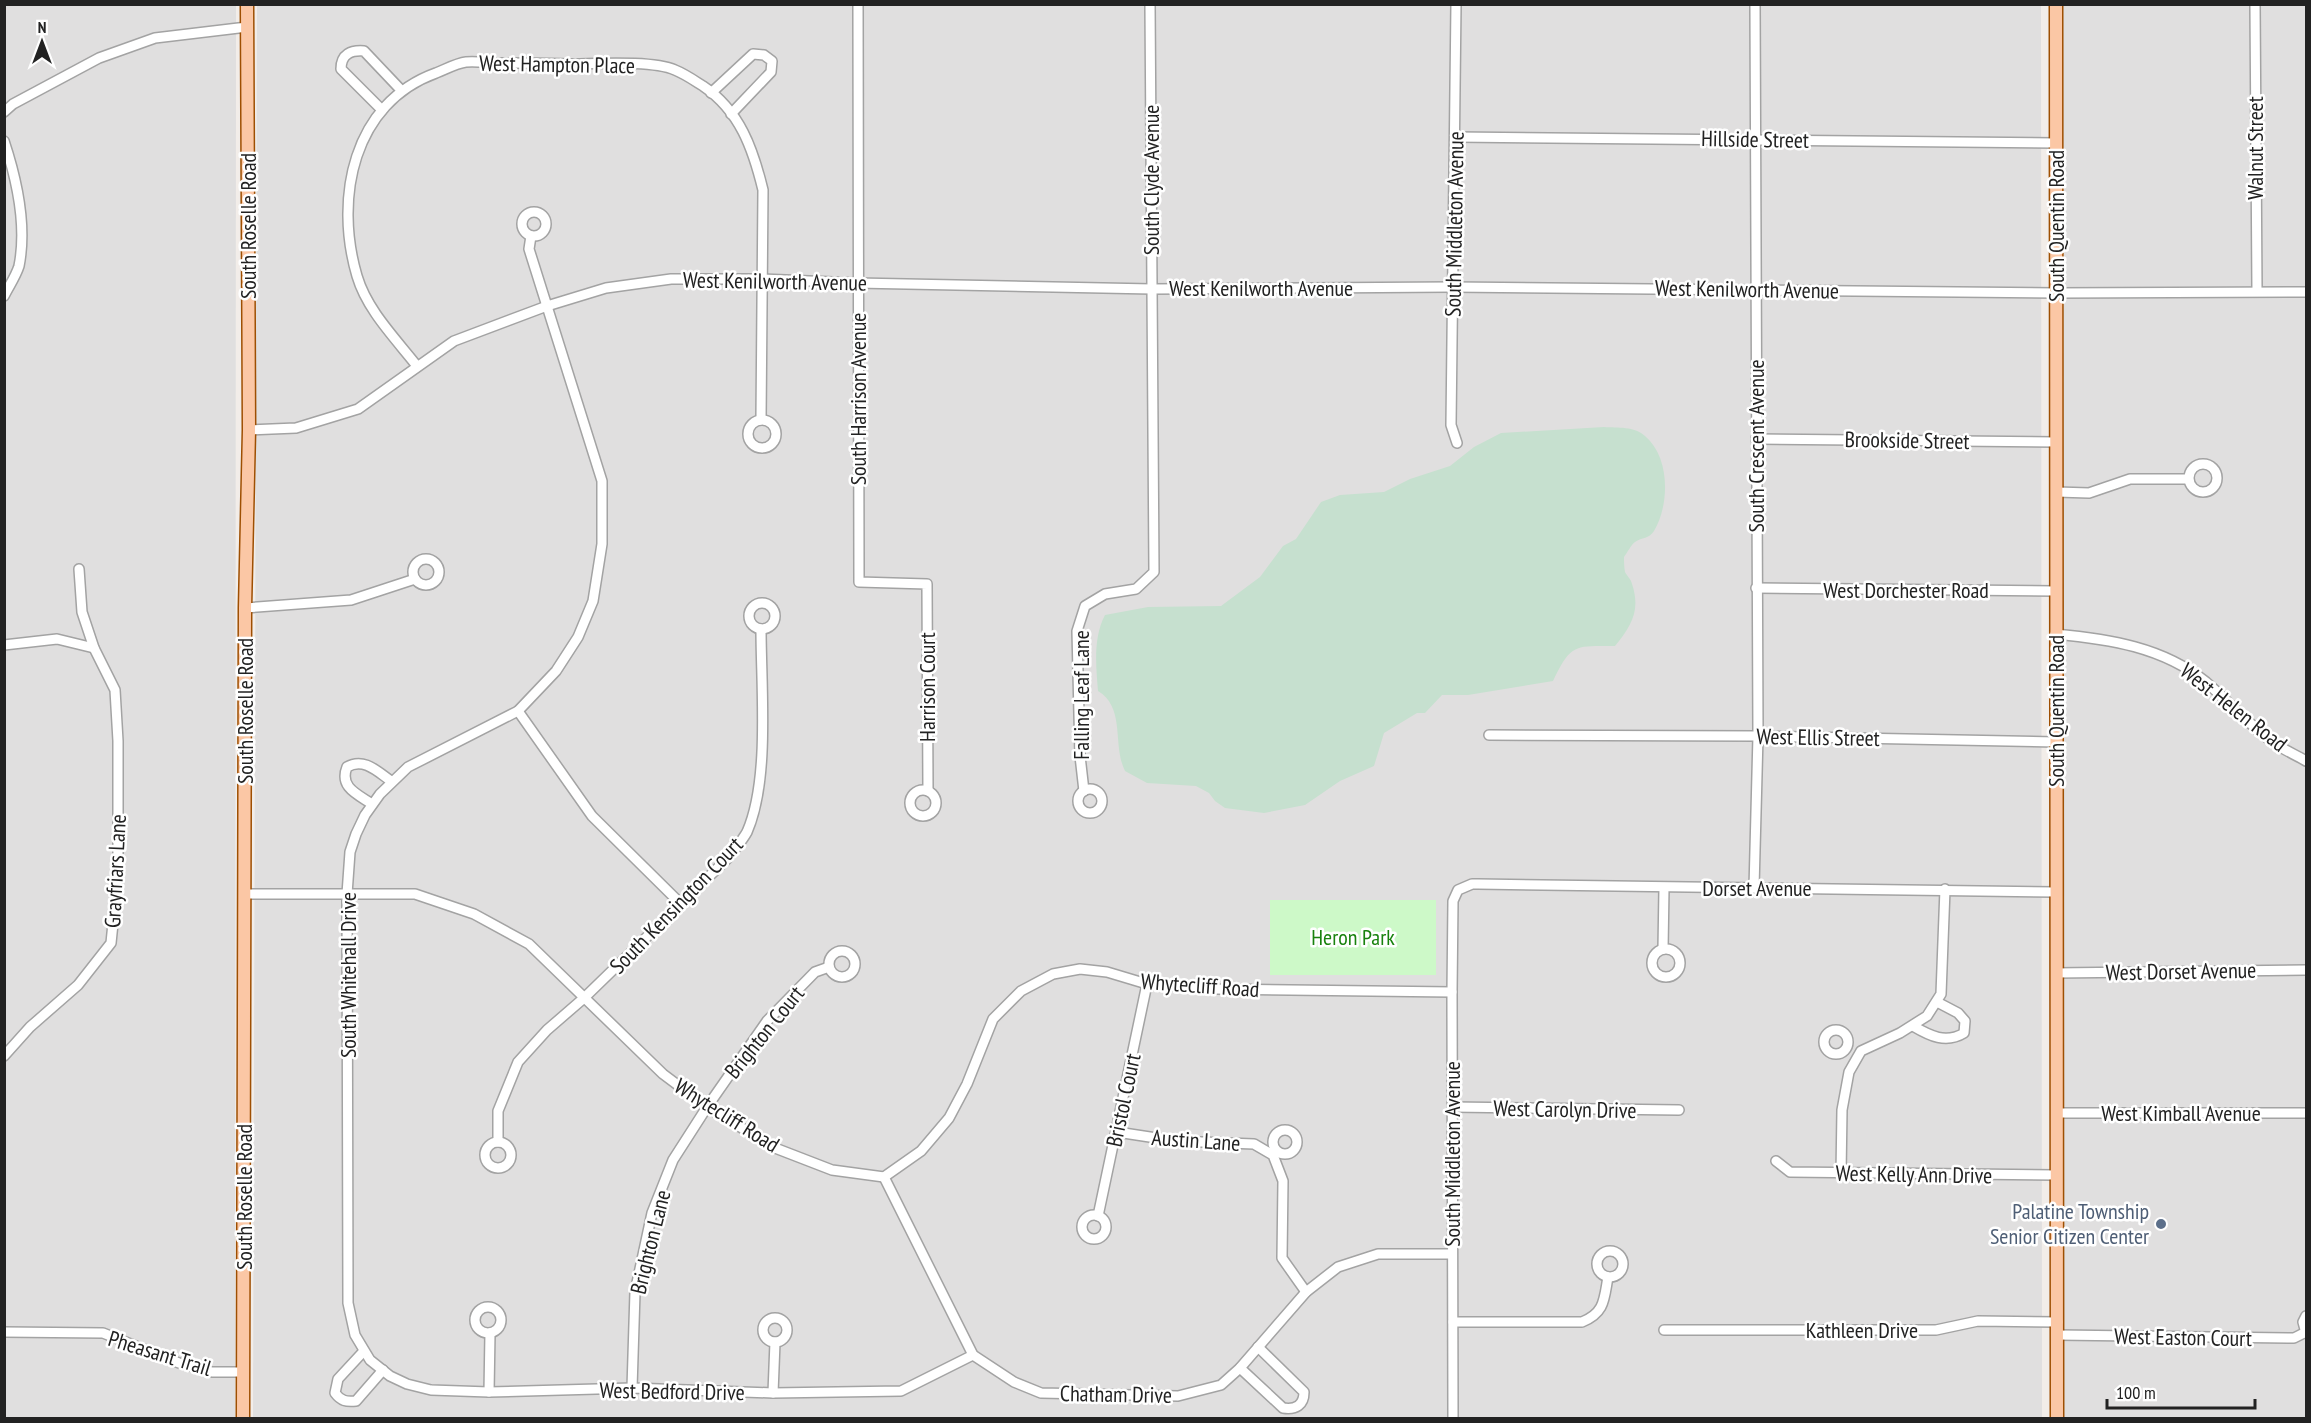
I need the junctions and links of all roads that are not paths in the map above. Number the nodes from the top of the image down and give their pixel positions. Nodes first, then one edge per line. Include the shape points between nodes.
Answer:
1 (247, 4) edge
2 (858, 4) edge
3 (1150, 4) edge
4 (1456, 4) edge
5 (1755, 4) edge
6 (2056, 4) edge
7 (2254, 4) edge
8 (247, 27) junction
9 (402, 90) junction
10 (711, 93) junction
11 (382, 110) junction
12 (4, 112) edge
13 (731, 114) junction
14 (1455, 137) junction
15 (1756, 139) junction
16 (4, 141) edge
17 (2055, 143) junction
18 (531, 236) dead end
19 (761, 279) junction
20 (857, 284) junction
21 (1452, 287) junction
22 (1152, 289) junction
23 (1756, 289) junction
24 (2257, 291) junction
25 (2307, 291) edge
26 (2057, 293) junction
27 (4, 296) edge
28 (547, 306) junction
29 (417, 366) junction
30 (761, 420) dead end
31 (249, 430) junction
32 (1756, 439) junction
33 (2057, 442) junction
34 (1457, 443) dead end
35 (2188, 479) dead end
36 (2057, 492) junction
37 (79, 569) dead end
38 (1154, 572) joint
39 (415, 579) dead end
40 (927, 584) joint
41 (1756, 588) junction
42 (2055, 591) junction
43 (245, 608) junction
44 (761, 629) dead end
45 (2055, 634) junction
46 (4, 645) edge
47 (94, 648) junction
48 (518, 711) junction
49 (1489, 735) dead end
50 (1758, 736) junction
51 (2056, 742) junction
52 (2307, 761) edge
53 (392, 781) junction
54 (928, 790) dead end
55 (1084, 791) dead end
56 (372, 804) junction
57 (1664, 888) junction
58 (1754, 888) junction
59 (1945, 889) junction
60 (1458, 890) joint
61 (2056, 892) junction
62 (245, 894) junction
63 (347, 894) junction
64 (681, 904) junction
65 (1663, 949) dead end
66 (829, 967) dead end
67 (2307, 970) edge
68 (2056, 973) junction
69 (1147, 984) junction
70 (1452, 992) junction
71 (584, 998) junction
72 (1937, 1002) junction
73 (1913, 1026) junction
74 (1846, 1050) dead end
75 (4, 1056) edge
76 (1857, 1059) junction
77 (706, 1107) junction
78 (1452, 1107) junction
79 (1679, 1110) dead end
80 (2056, 1113) junction
81 (2307, 1113) edge
82 (1117, 1132) junction
83 (498, 1142) dead end
84 (1776, 1161) dead end
85 (1841, 1173) junction
86 (2056, 1175) junction
87 (884, 1178) junction
88 (1098, 1216) dead end
89 (1452, 1254) junction
90 (1608, 1277) dead end
91 (1306, 1292) junction
92 (2307, 1316) edge
93 (1452, 1322) junction
94 (2058, 1322) junction
95 (1665, 1330) dead end
96 (4, 1332) edge
97 (490, 1333) dead end
98 (2306, 1333) edge
99 (2058, 1335) junction
100 (775, 1342) dead end
101 (1258, 1347) junction
102 (363, 1352) junction
103 (973, 1355) junction
104 (1240, 1368) junction
105 (383, 1370) junction
106 (243, 1372) junction
107 (632, 1388) junction
108 (489, 1392) junction
109 (773, 1393) junction
110 (243, 1419) edge
111 (1454, 1419) edge
112 (2057, 1419) edge

1 - 8 main road, South Roselle Road
2 - 20 street, South Harrison Avenue
3 - 22 street, South Clyde Avenue
4 - 14 street, South Middleton Avenue
5 - 15 street, South Crescent Avenue
6 - 17 main road, South Quentin Road
7 - 24 street, Walnut Street
8 - 12 street via 155,38 99,58 12,104
8 - 31 main road, South Roselle Road
9 - 10 street, West Hampton Place via 421,78 465,62 638,64 674,69
9 - 11 street, West Hampton Place
9 - 11 street via 364,51 345,54 340,69
10 - 13 street, West Hampton Place
10 - 13 street via 753,54 772,61 771,72
11 - 29 street, West Hampton Place via 356,155 349,192 349,234 357,277 376,315
13 - 19 street, West Hampton Place via 754,153 763,190
14 - 15 street, Hillside Street
14 - 21 street, South Middleton Avenue
15 - 17 street, Hillside Street
15 - 23 street, South Crescent Avenue
16 - 27 street via 13,172 22,239 18,268
17 - 26 main road, South Quentin Road
18 - 28 street, South Whitehall Drive via 529,249
19 - 20 street, West Kenilworth Avenue
19 - 28 street, West Kenilworth Avenue via 671,279 606,288
19 - 30 street, West Hampton Place
20 - 22 street, West Kenilworth Avenue
20 - 40 street, South Harrison Avenue via 859,582
21 - 22 street, West Kenilworth Avenue
21 - 23 street, West Kenilworth Avenue
21 - 34 street, South Middleton Avenue via 1451,425
22 - 38 street, South Clyde Avenue
23 - 26 street, West Kenilworth Avenue
23 - 32 street, South Crescent Avenue
24 - 25 street, West Kenilworth Avenue
24 - 26 street, West Kenilworth Avenue
26 - 33 main road, South Quentin Road
28 - 29 street, West Kenilworth Avenue via 454,341
28 - 48 street, South Whitehall Drive via 602,481 602,544 593,601 578,637 556,671
29 - 31 street, West Kenilworth Avenue via 358,409 296,428
31 - 43 main road, South Roselle Road
32 - 33 street, Brookside Street
32 - 41 street, South Crescent Avenue
33 - 36 main road, South Quentin Road
35 - 36 street via 2130,479 2089,493
36 - 42 main road, South Quentin Road
37 - 47 street, Grayfriars Lane via 82,612
38 - 55 street, Falling Leaf Lane via 1136,589 1105,594 1085,606 1077,631
39 - 43 street via 351,600
40 - 54 street, Harrison Court
41 - 42 street, West Dorchester Road
41 - 50 street, South Crescent Avenue
42 - 45 main road, South Quentin Road
43 - 62 main road, South Roselle Road
44 - 64 street, South Kensington Court via 762,764 754,808 746,833 728,858
45 - 51 main road, South Quentin Road
45 - 52 street, West Helen Road via 2096,638 2153,651 2181,665 2275,743
46 - 47 street via 57,639
47 - 75 street, Grayfriars Lane via 116,700 118,874 111,943 78,985
48 - 53 street, South Whitehall Drive via 419,760
48 - 64 street via 592,816
49 - 50 street, West Ellis Street
50 - 51 street, West Ellis Street
50 - 58 street, South Crescent Avenue
51 - 61 main road, South Quentin Road
53 - 56 street, South Whitehall Drive
53 - 56 street via 367,764 347,767 347,786
56 - 63 street, South Whitehall Drive via 350,852
57 - 58 street, Dorset Avenue
57 - 60 street, Dorset Avenue via 1472,884
57 - 65 street
58 - 59 street, Dorset Avenue
59 - 61 street, Dorset Avenue
59 - 72 street via 1943,971
60 - 70 street, South Middleton Avenue via 1453,901
61 - 68 main road, South Quentin Road
62 - 63 street, Whytecliff Road
62 - 106 main road, South Roselle Road
63 - 71 street, Whytecliff Road via 415,894 474,914 529,944
63 - 102 street, South Whitehall Drive via 348,1304 354,1335
64 - 71 street, South Kensington Court
66 - 77 street, Brighton Court via 815,972 767,1021
67 - 68 street, West Dorset Avenue
68 - 80 main road, South Quentin Road
69 - 70 street, Whytecliff Road via 1215,989
69 - 82 street, Bristol Court
69 - 87 street, Whytecliff Road via 1080,969 1053,974 1021,991 993,1019 949,1118 921,1151
70 - 78 street, South Middleton Avenue
71 - 77 street, Whytecliff Road via 663,1074
71 - 83 street, South Kensington Court via 518,1062 498,1111
72 - 73 street
72 - 73 street via 1965,1021 1964,1033 1956,1038 1940,1038
73 - 76 street via 1861,1051
74 - 76 street
76 - 85 street via 1849,1072 1842,1110
77 - 87 street, Whytecliff Road via 775,1148 832,1170
77 - 107 street, Brighton Lane via 673,1160 652,1213 635,1292
78 - 79 street, West Carolyn Drive
78 - 89 street, South Middleton Avenue
80 - 81 street, West Kimball Avenue
80 - 86 main road, South Quentin Road
82 - 88 street, Bristol Court
82 - 91 street, Austin Lane via 1176,1141 1254,1143 1275,1153 1283,1181 1282,1257
84 - 85 street, West Kelly Ann Drive via 1790,1172
85 - 86 street, West Kelly Ann Drive
86 - 94 main road, South Quentin Road
87 - 103 street, Chatham Drive
89 - 91 street, Chatham Drive via 1378,1254 1338,1267
89 - 93 street, South Middleton Avenue
90 - 93 street via 1602,1308 1593,1318 1582,1322
91 - 101 street, Chatham Drive
92 - 98 street, West Easton Court via 2303,1322
93 - 111 street, South Middleton Avenue
94 - 95 street, Kathleen Drive via 1978,1321 1936,1330
94 - 99 main road, South Quentin Road
96 - 106 street, Pheasant Trail via 103,1334 212,1372
97 - 108 street
98 - 99 street, West Easton Court via 2294,1338
99 - 112 main road, South Quentin Road
100 - 109 street
101 - 104 street, Chatham Drive
101 - 104 street via 1304,1392 1299,1407 1283,1408
102 - 105 street, West Bedford Drive
102 - 105 street via 338,1379 335,1393 339,1399 356,1401
103 - 104 street, Chatham Drive via 1014,1382 1041,1393 1178,1396 1221,1385
103 - 109 street, West Bedford Drive via 901,1391
105 - 108 street, West Bedford Drive via 418,1388
106 - 110 main road, South Roselle Road
107 - 108 street, West Bedford Drive
107 - 109 street, West Bedford Drive

